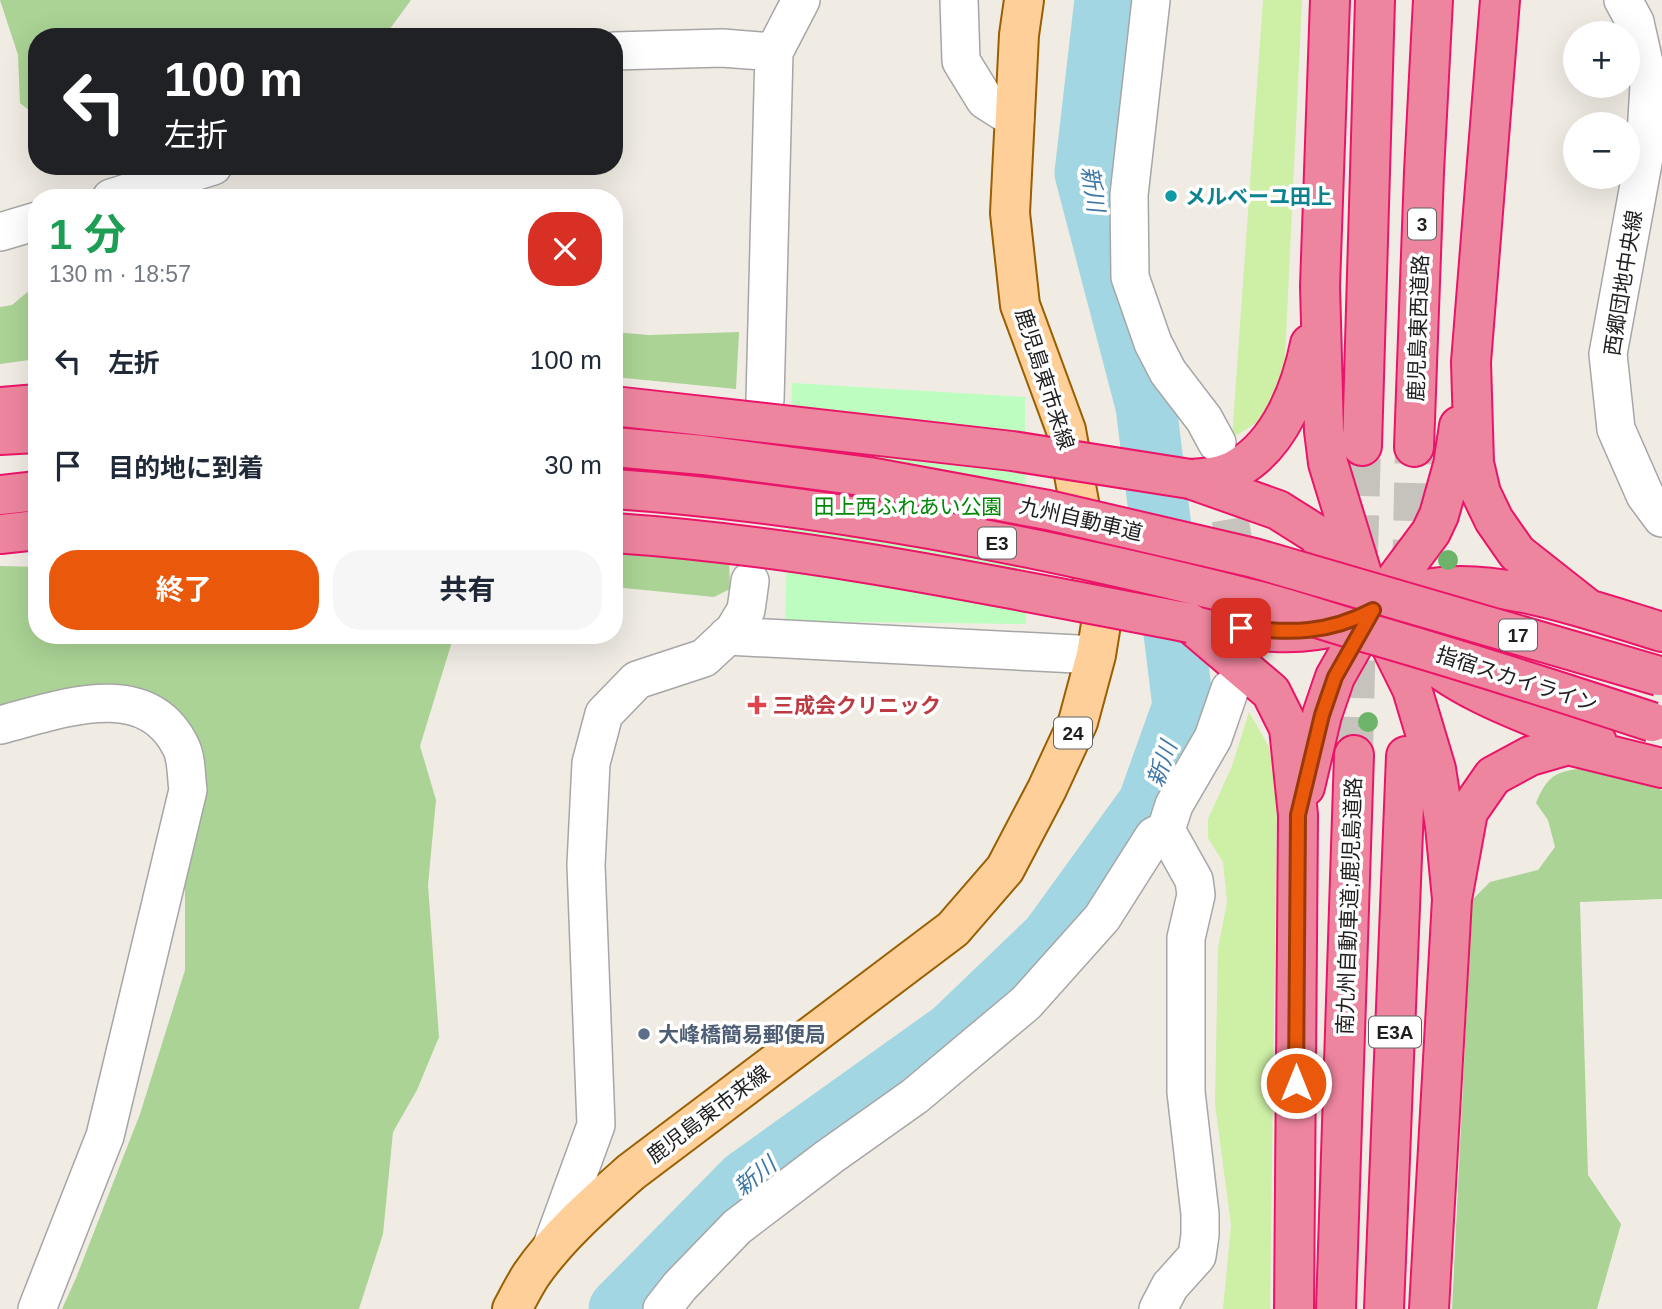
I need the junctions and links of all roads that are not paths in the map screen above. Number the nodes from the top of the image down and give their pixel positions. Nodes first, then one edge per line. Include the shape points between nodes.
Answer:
1 (959, 0) edge
2 (1024, 0) edge
3 (1151, 0) edge
4 (1330, 0) edge
5 (1375, 0) edge
6 (1433, 0) edge
7 (1500, 0) edge
8 (1623, 0) edge
9 (804, 7) edge
10 (623, 51) edge
11 (774, 52) junction
12 (1015, 119) junction
13 (184, 175) edge
14 (140, 189) edge
15 (28, 224) edge
16 (0, 232) edge
17 (1320, 286) junction
18 (1471, 362) junction
19 (765, 400) dead end
20 (28, 405) edge
21 (0, 407) edge
22 (623, 407) edge
23 (28, 433) edge
24 (0, 435) edge
25 (1217, 443) tunnel mouth
26 (1362, 446) tunnel mouth
27 (1414, 447) tunnel mouth
28 (623, 448) edge
29 (1190, 479) junction
30 (623, 490) edge
31 (28, 492) edge
32 (0, 495) edge
33 (1662, 518) edge
34 (28, 531) edge
35 (0, 534) edge
36 (623, 534) edge
37 (750, 581) dead end
38 (1588, 609) junction
39 (1374, 613) junction
40 (1190, 623) junction
41 (1662, 632) edge
42 (727, 636) junction
43 (1096, 655) junction
44 (1661, 676) edge
45 (1230, 690) dead end
46 (1657, 723) edge
47 (0, 725) edge
48 (1354, 755) tunnel mouth
49 (1406, 756) dead end
50 (1660, 767) edge
51 (1298, 815) junction
52 (1166, 830) junction
53 (1452, 899) junction
54 (549, 1252) junction
55 (37, 1309) edge
56 (512, 1309) edge
57 (662, 1309) edge
58 (1158, 1309) edge
59 (1294, 1309) edge
60 (1336, 1309) edge
61 (1384, 1309) edge
62 (1429, 1309) edge

1 - 12 street via 961,61 985,100
2 - 12 main road, 鹿児島東市来線 / 24
3 - 25 street via 1129,195 1130,276 1168,372
4 - 17 highway
5 - 26 highway
6 - 27 highway, 鹿児島東西道路 / 3
7 - 18 highway
8 - 33 street, 西郷団地中央線 via 1635,22 1649,85 1645,152 1608,354 1616,429 1646,495
9 - 11 street
10 - 11 street via 722,48
11 - 19 street
12 - 43 main road, 鹿児島東市来線 / 24 via 1010,213 1020,305 1066,430 1101,624
13 - 14 street
15 - 16 street
17 - 29 highway via 1306,364 1276,429 1238,468
17 - 39 highway via 1328,463
18 - 38 highway via 1474,463 1481,493 1517,553
18 - 39 highway via 1439,515
20 - 21 highway
22 - 29 highway, bridge via 1012,451
23 - 24 highway
28 - 39 highway, 九州自動車道 / E3, bridge via 869,477 1048,510 1254,558
29 - 39 highway via 1278,510 1316,534
30 - 39 highway, 九州自動車道 / E3, bridge via 703,495 865,518 1041,551 1249,598
31 - 32 highway
34 - 35 highway
36 - 40 highway, bridge via 886,566
37 - 42 street via 746,610
38 - 39 highway via 1487,586 1432,588
38 - 41 highway
39 - 40 highway via 1301,632
39 - 44 highway, 指宿スカイライン / 17, bridge
39 - 46 highway, 指宿スカイライン / 17, bridge via 1461,660
39 - 50 highway via 1452,678 1510,707
39 - 51 highway via 1335,677
39 - 53 highway via 1412,689 1436,769
40 - 51 highway via 1271,692 1289,728
42 - 43 street
42 - 54 street via 704,659 638,680 604,714 592,763 586,865 596,1125
43 - 54 main road, 鹿児島東市来線 / 24 via 1078,722 1047,789 1004,869 953,929 631,1172
45 - 52 street via 1213,738 1174,805
47 - 55 street via 83,704 119,703 145,710 166,723 183,750 188,790 105,1136
48 - 60 highway, 南九州自動車道;鹿児島道路 / E3A
49 - 61 highway, E3A
50 - 53 highway via 1568,745 1530,756 1493,776 1468,812
51 - 59 highway
52 - 57 street via 1154,836 1102,918 1026,1003 915,1096 737,1227
52 - 58 street via 1194,880 1196,895 1185,938 1186,1092 1200,1235 1197,1256 1170,1286
53 - 62 highway
54 - 56 main road, 鹿児島東市来線 / 24

